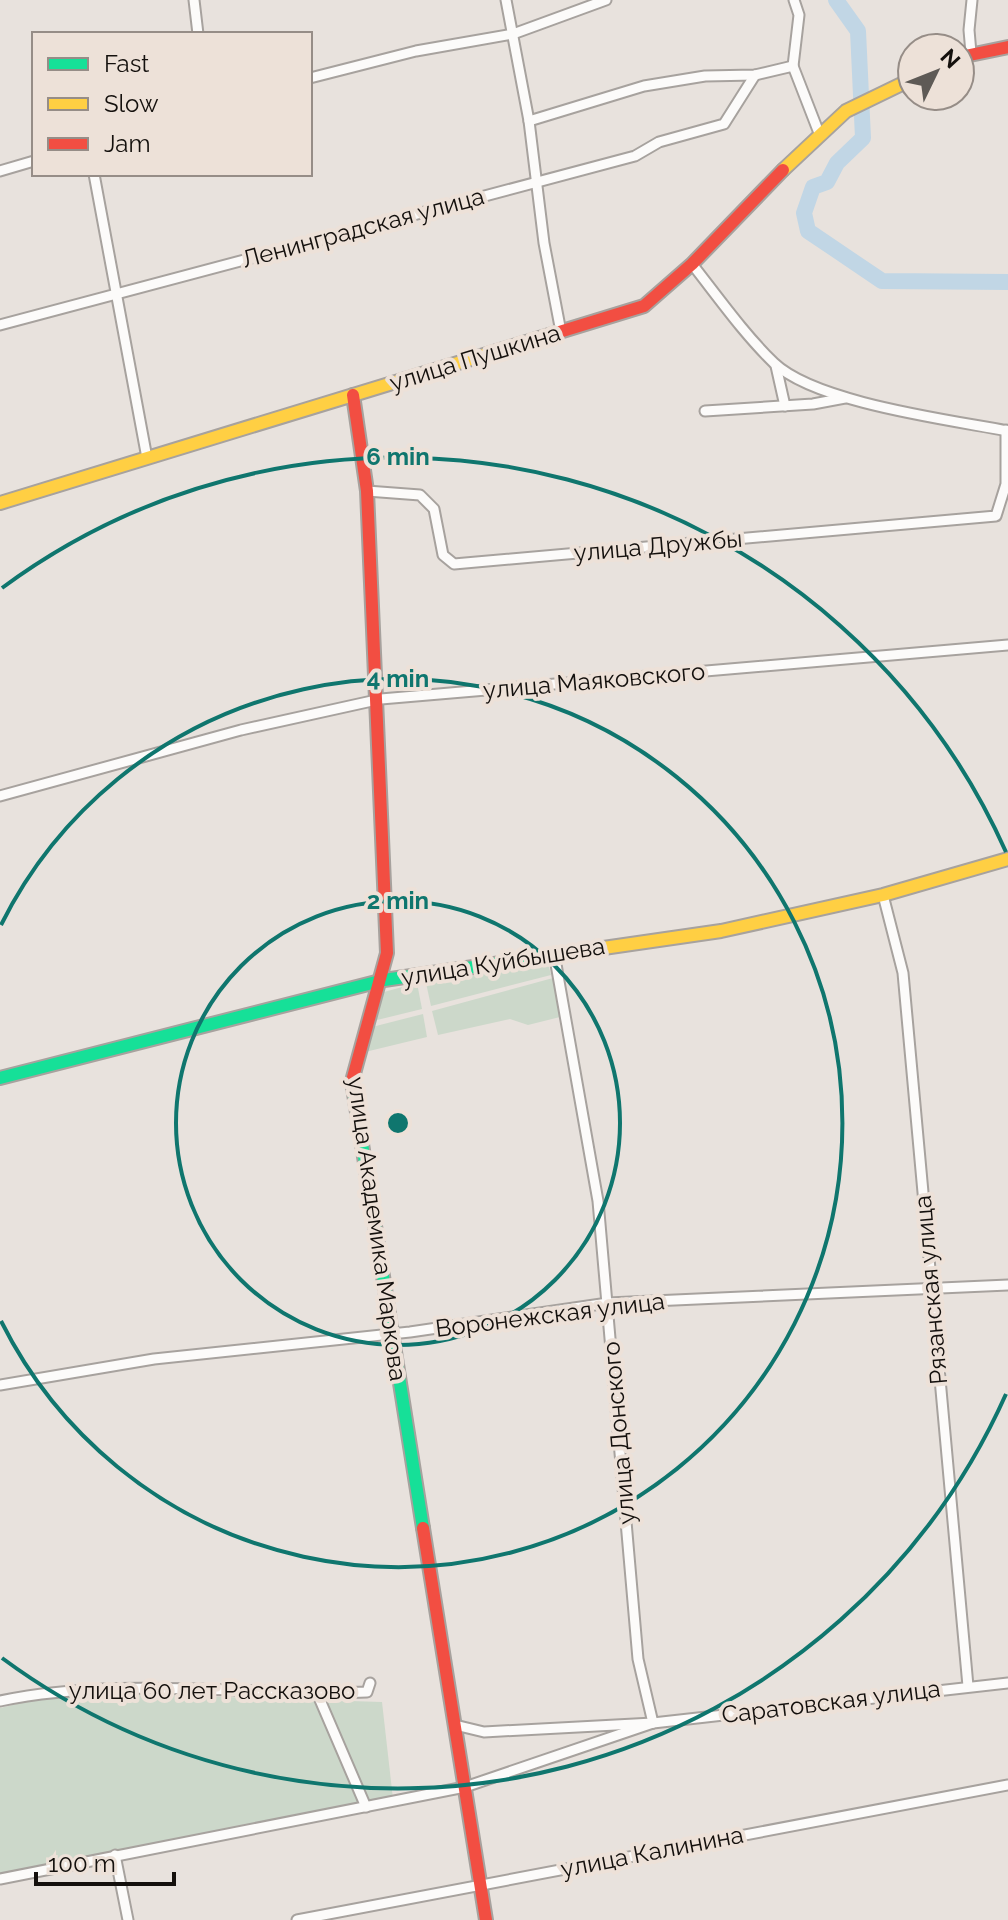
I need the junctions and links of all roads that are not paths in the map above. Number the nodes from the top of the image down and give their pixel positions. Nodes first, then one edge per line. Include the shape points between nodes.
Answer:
1 (194, 0) edge
2 (506, 0) edge
3 (606, 0) edge
4 (794, 0) edge
5 (972, 0) edge
6 (198, 32) edge
7 (969, 32) edge
8 (513, 34) junction
9 (1008, 47) edge
10 (976, 53) edge
11 (793, 66) junction
12 (755, 75) junction
13 (312, 77) edge
14 (896, 87) edge
15 (529, 121) junction
16 (819, 133) junction
17 (32, 162) edge
18 (0, 171) edge
19 (94, 176) edge
20 (535, 182) junction
21 (692, 264) junction
22 (118, 293) junction
23 (0, 325) edge
24 (561, 332) junction
25 (776, 366) junction
26 (353, 395) junction
27 (848, 397) junction
28 (785, 406) junction
29 (705, 411) dead end
30 (1007, 430) edge
31 (147, 458) junction
32 (367, 491) junction
33 (0, 503) edge
34 (1008, 645) edge
35 (377, 700) junction
36 (0, 796) edge
37 (1008, 859) edge
38 (883, 895) junction
39 (554, 953) junction
40 (384, 980) junction
41 (0, 1078) edge
42 (1008, 1285) edge
43 (930, 1288) junction
44 (608, 1303) junction
45 (390, 1332) junction
46 (0, 1385) edge
47 (370, 1683) dead end
48 (1008, 1683) edge
49 (968, 1686) junction
50 (317, 1693) junction
51 (0, 1701) edge
52 (653, 1723) junction
53 (455, 1725) junction
54 (1008, 1785) edge
55 (465, 1787) junction
56 (366, 1807) junction
57 (115, 1855) junction
58 (0, 1879) edge
59 (480, 1884) junction
60 (128, 1920) edge
61 (297, 1920) edge
62 (486, 1920) edge

1 - 6 street
2 - 8 street
3 - 8 street
4 - 11 street via 799,15
5 - 7 street
8 - 13 street
8 - 15 street
9 - 10 street
11 - 12 street
11 - 16 street
12 - 15 street via 644,86
12 - 20 street, Ленинградская улица via 724,124 659,142 635,156
14 - 16 street, улица Пушкина via 846,111
15 - 20 street
16 - 21 street, улица Пушкина
17 - 18 street
19 - 22 street
20 - 22 street, Ленинградская улица
20 - 24 street
21 - 24 street, улица Пушкина via 644,306
21 - 25 street
22 - 23 street, Ленинградская улица
22 - 31 street
24 - 26 street, улица Пушкина
25 - 27 street
25 - 28 street
26 - 31 street, улица Пушкина
26 - 32 street, улица Академика Маркова
27 - 28 street
27 - 30 street via 924,418
28 - 29 street
30 - 32 street, улица Дружбы via 1006,484 996,516 454,564 443,555 434,509 420,495
31 - 33 street, улица Пушкина
32 - 35 street, улица Академика Маркова
34 - 35 street, улица Маяковского
35 - 36 street, улица Маяковского via 241,730
35 - 40 street, улица Академика Маркова
37 - 38 street, улица Куйбышева
38 - 39 street, улица Куйбышева via 721,931
38 - 43 street, Рязанская улица via 903,973
39 - 40 street, улица Куйбышева
39 - 44 street, улица Донского via 598,1201
40 - 41 street, улица Куйбышева
40 - 45 street, улица Академика Маркова via 365,1024 352,1082
42 - 43 street, Воронежская улица
43 - 44 street, Воронежская улица
43 - 49 street, Рязанская улица
44 - 45 street, Воронежская улица
44 - 52 street, улица Донского via 638,1659
45 - 46 street, Воронежская улица via 154,1359
45 - 53 street, улица Академика Маркова
47 - 50 street, улица 60 лет Рассказово via 367,1692
48 - 49 street, Саратовская улица
49 - 52 street, Саратовская улица
50 - 51 street, улица 60 лет Рассказово via 99,1688
50 - 56 street
52 - 53 street, Саратовская улица via 484,1732
52 - 55 street, Саратовская улица
53 - 55 street, улица Академика Маркова
54 - 59 street, улица Калинина
55 - 56 street, Саратовская улица
55 - 59 street, улица Академика Маркова
56 - 57 street, Саратовская улица
57 - 58 street, Саратовская улица
57 - 60 street
59 - 61 street, улица Калинина
59 - 62 street, улица Академика Маркова

